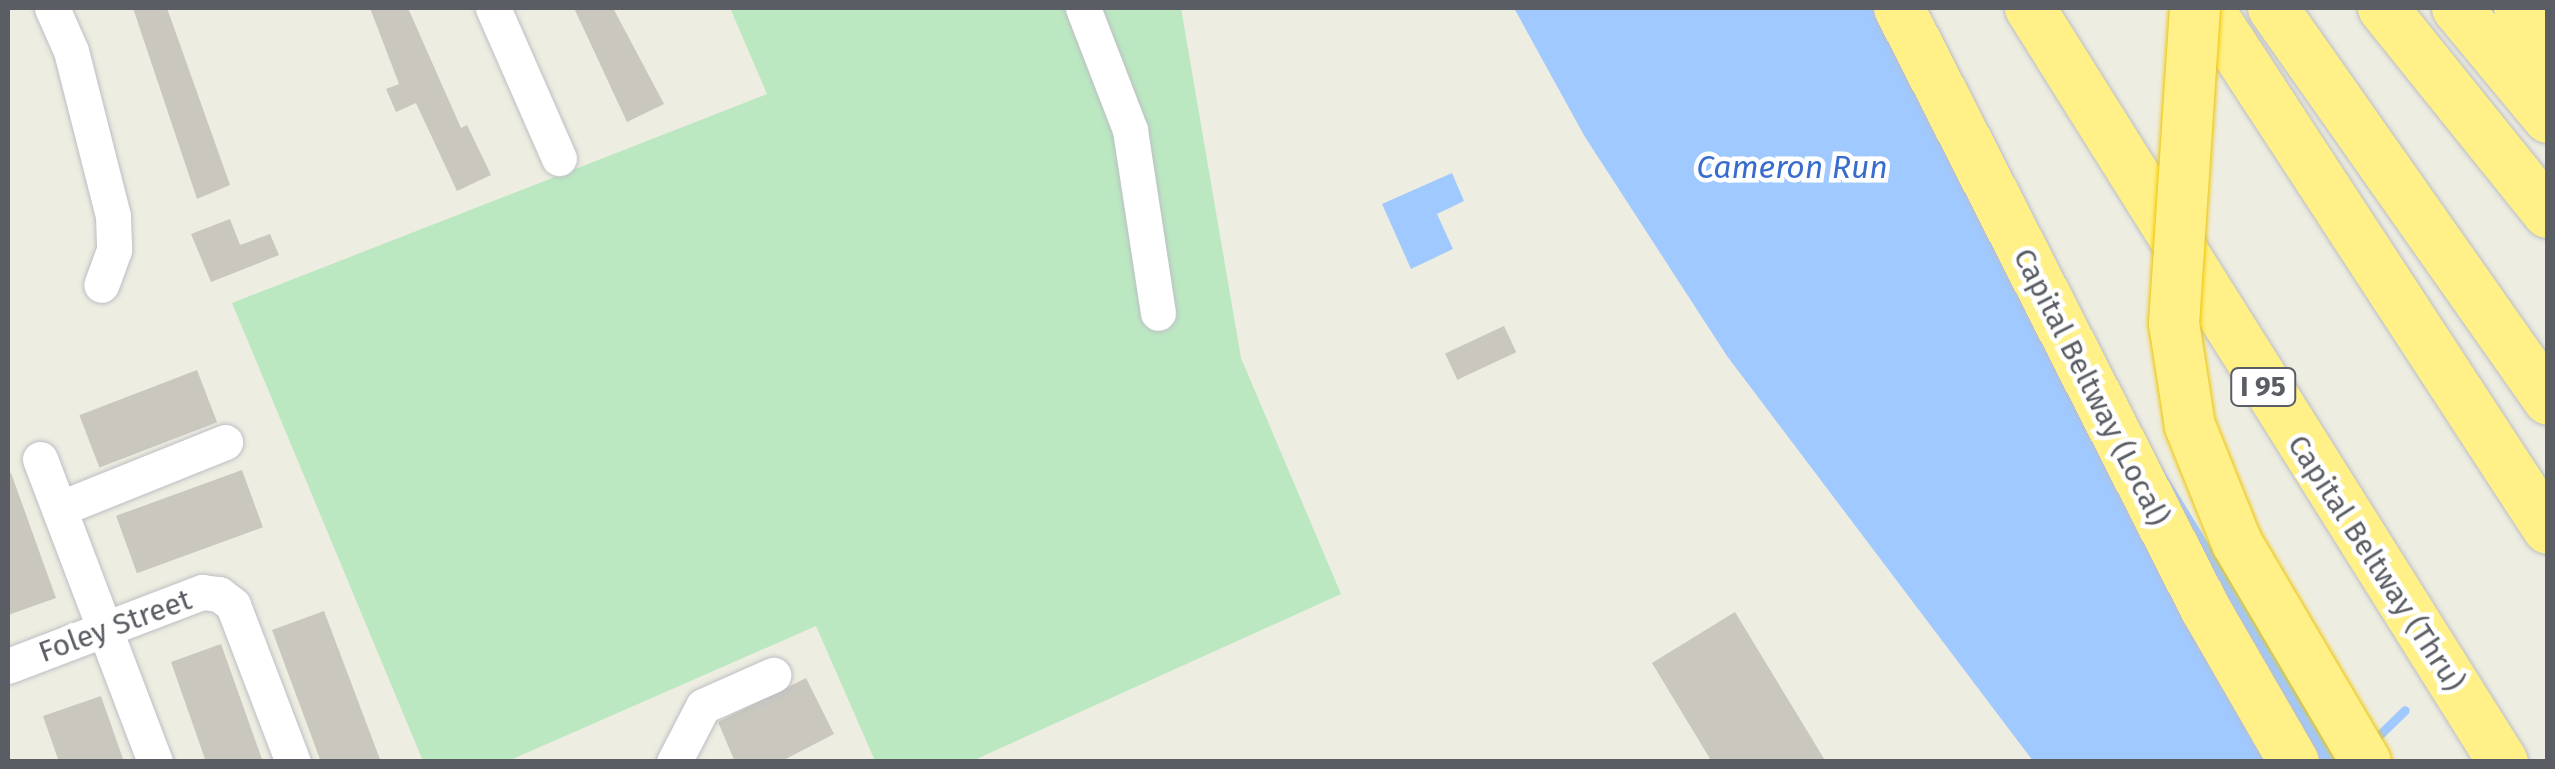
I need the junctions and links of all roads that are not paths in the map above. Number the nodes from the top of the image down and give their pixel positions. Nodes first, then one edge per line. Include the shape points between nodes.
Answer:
1 (52, 8) edge
2 (493, 8) edge
3 (1083, 8) edge
4 (1899, 8) edge
5 (2030, 8) edge
6 (2195, 8) edge
7 (2208, 8) edge
8 (2272, 8) edge
9 (2382, 8) edge
10 (2457, 8) edge
11 (2519, 8) edge
12 (2548, 109) edge
13 (2548, 118) edge
14 (560, 158) dead end
15 (2548, 213) edge
16 (101, 285) dead end
17 (1158, 313) dead end
18 (2548, 400) edge
19 (226, 442) dead end
20 (40, 459) dead end
21 (61, 508) junction
22 (2548, 529) edge
23 (2204, 608) junction
24 (106, 627) junction
25 (8, 666) edge
26 (773, 675) dead end
27 (155, 762) edge
28 (293, 762) edge
29 (674, 762) edge
30 (2255, 762) edge
31 (2294, 762) edge
32 (2366, 762) edge
33 (2503, 762) edge

1 - 16 street via 71,51 113,216 114,250
2 - 14 street
3 - 17 street via 1130,130
4 - 23 highway, Capital Beltway (Local)
5 - 33 highway, Capital Beltway (Thru) / I 95
6 - 32 highway, bridge via 2174,323 2190,426 2238,543
7 - 22 highway
8 - 18 highway
9 - 15 highway
10 - 13 highway
11 - 12 highway
19 - 21 street
20 - 21 street
21 - 24 street
23 - 30 highway via 2235,719
23 - 31 highway, Capital Beltway (Local)
24 - 25 street, Foley Street
24 - 27 street
24 - 28 street, Foley Street via 202,592 220,594 233,605
26 - 29 street via 704,706

